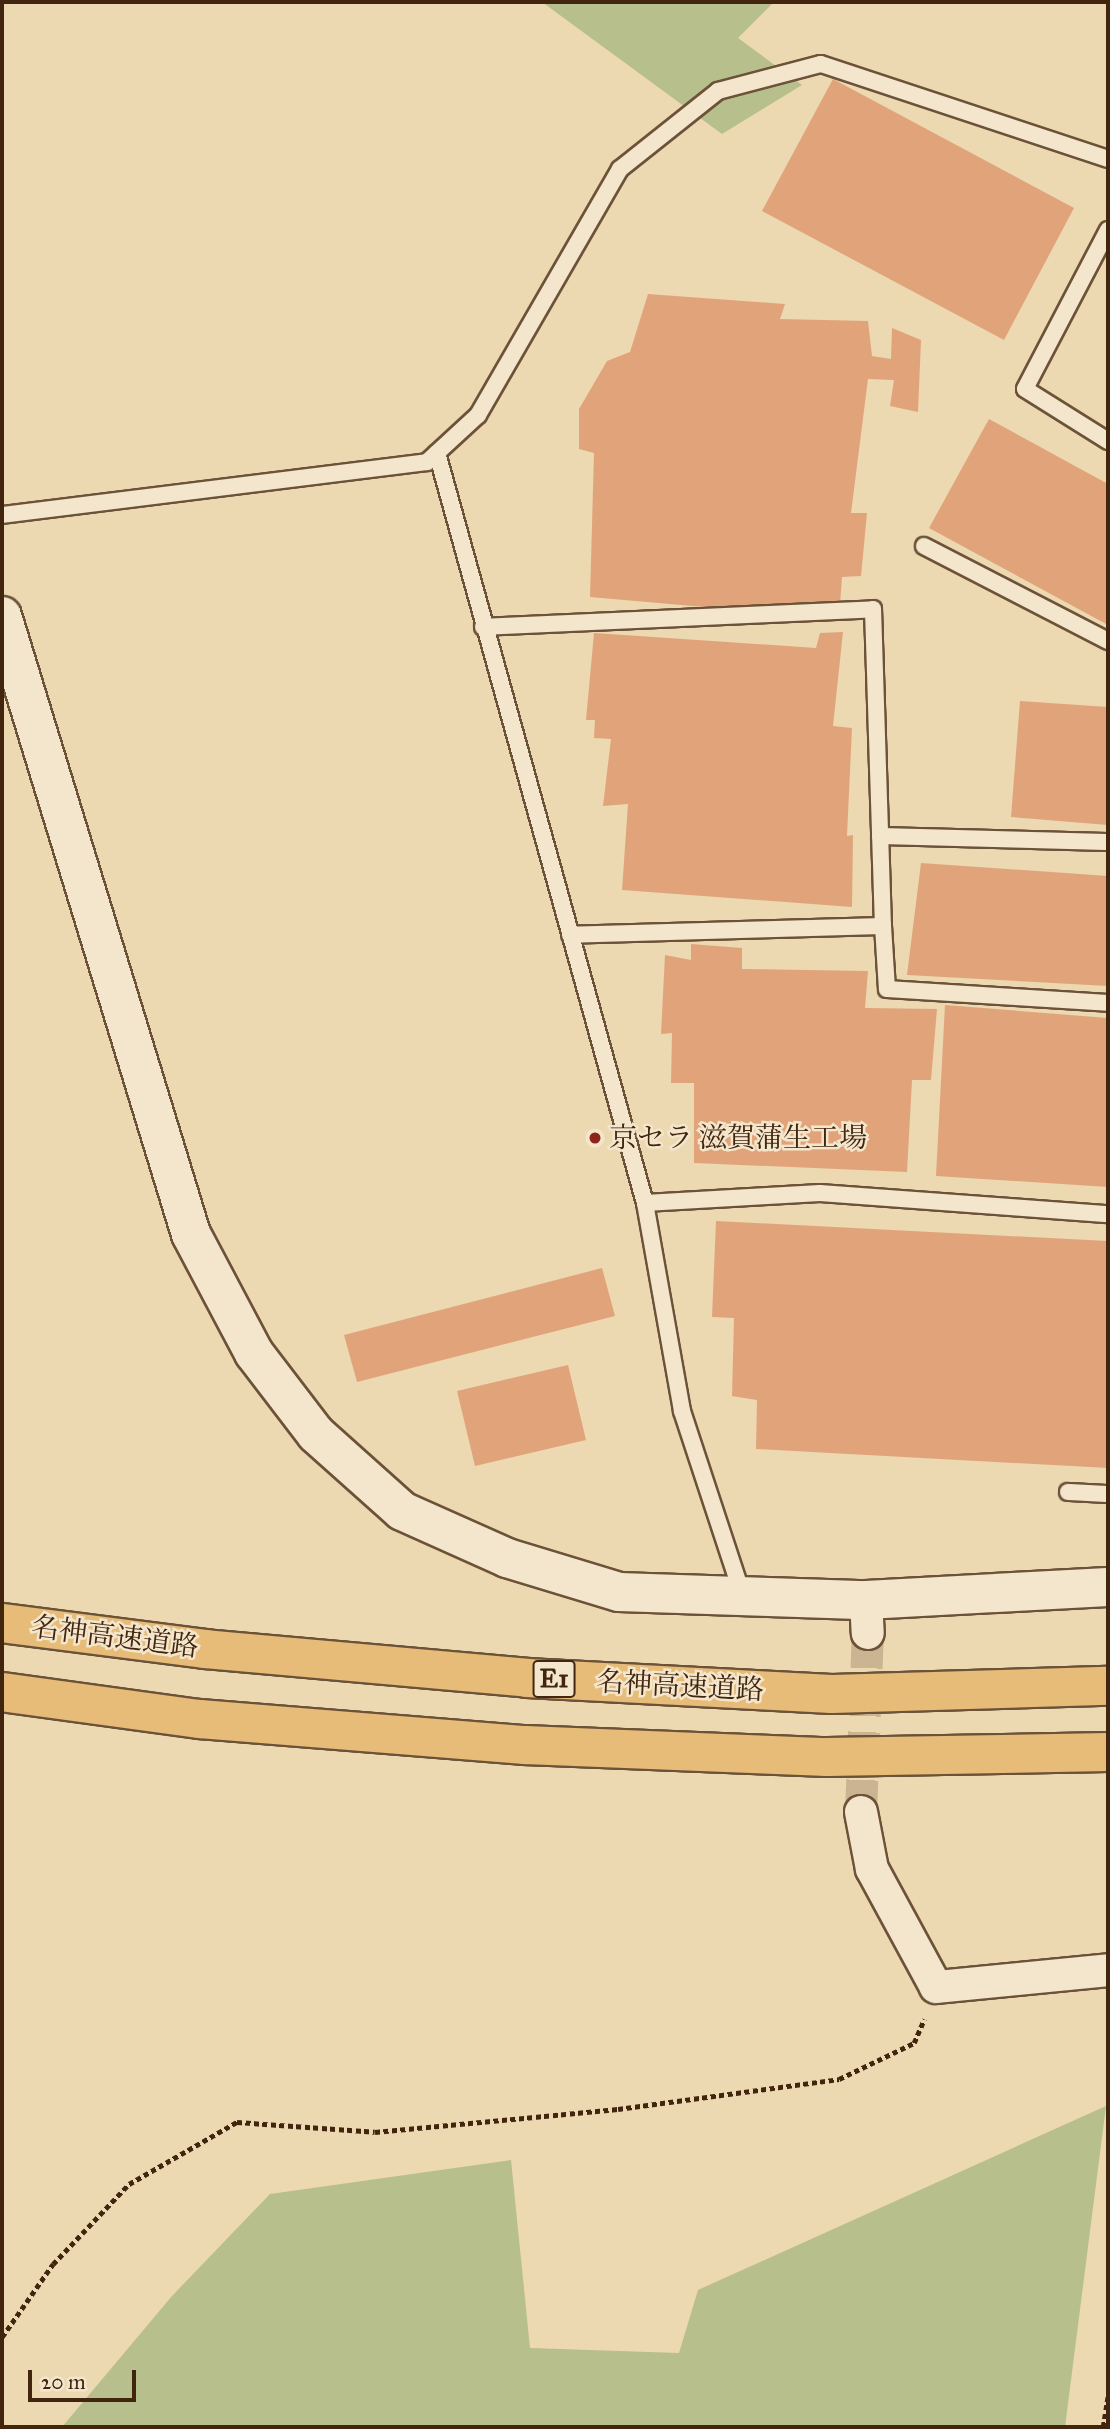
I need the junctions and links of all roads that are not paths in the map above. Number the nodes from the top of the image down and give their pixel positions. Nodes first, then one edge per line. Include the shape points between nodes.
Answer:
1 (1108, 159) edge
2 (1108, 230) edge
3 (1108, 441) edge
4 (437, 453) junction
5 (2, 515) edge
6 (924, 546) dead end
7 (2, 616) edge
8 (483, 627) junction
9 (1108, 641) edge
10 (880, 836) junction
11 (1108, 842) edge
12 (883, 926) junction
13 (569, 935) junction
14 (1108, 1003) edge
15 (645, 1203) junction
16 (1108, 1214) edge
17 (1068, 1492) dead end
18 (1108, 1494) edge
19 (1108, 1587) edge
20 (742, 1594) junction
21 (2, 1623) edge
22 (1108, 1686) edge
23 (2, 1692) edge
24 (1108, 1752) edge
25 (861, 1812) tunnel mouth
26 (1108, 1970) edge

1 - 4 lane via 821,64 718,91 620,169 478,415
2 - 3 lane via 1025,389
4 - 5 lane via 427,461
4 - 8 lane
6 - 9 lane
7 - 20 street via 191,1234 262,1363 316,1434 402,1511 506,1558 620,1592
8 - 10 lane via 873,609
8 - 13 lane
10 - 11 lane
10 - 12 lane
12 - 13 lane
12 - 14 lane via 887,989
13 - 15 lane
15 - 16 lane via 820,1193
15 - 20 lane via 682,1411
17 - 18 lane
19 - 20 street via 867,1616
21 - 22 highway, 名神高速道路 / E1 via 205,1649 527,1678 832,1694
23 - 24 highway via 200,1719 525,1745 827,1757
25 - 26 street via 872,1869 936,1987

